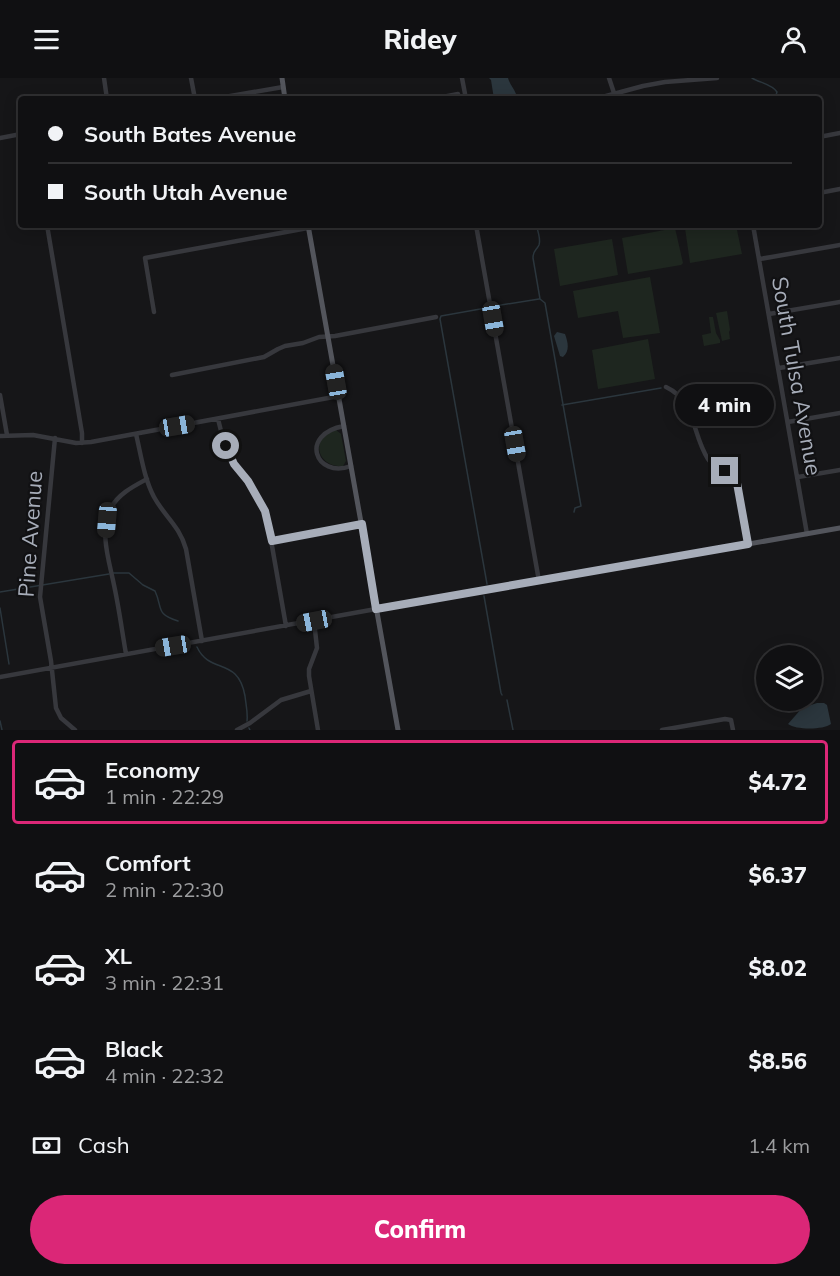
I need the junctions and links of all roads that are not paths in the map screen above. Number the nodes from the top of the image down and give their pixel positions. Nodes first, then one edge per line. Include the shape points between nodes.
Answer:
1 (104, 78) edge
2 (191, 78) edge
3 (281, 78) edge
4 (462, 78) edge
5 (609, 78) edge
6 (717, 78) edge
7 (283, 87) junction
8 (614, 93) junction
9 (458, 94) dead end
10 (107, 96) edge
11 (194, 96) edge
12 (230, 96) edge
13 (284, 96) edge
14 (448, 96) edge
15 (465, 96) edge
16 (604, 96) edge
17 (840, 133) edge
18 (18, 135) edge
19 (822, 136) edge
20 (0, 138) edge
21 (840, 189) edge
22 (822, 192) edge
23 (48, 228) edge
24 (298, 228) edge
25 (308, 228) edge
26 (477, 228) edge
27 (754, 228) edge
28 (840, 245) edge
29 (760, 259) junction
30 (840, 302) edge
31 (154, 312) dead end
32 (770, 314) junction
33 (436, 317) dead end
34 (328, 336) junction
35 (840, 358) edge
36 (779, 368) junction
37 (171, 375) dead end
38 (670, 388) dead end
39 (0, 395) edge
40 (339, 396) junction
41 (840, 413) edge
42 (218, 419) junction
43 (788, 422) junction
44 (344, 426) junction
45 (136, 434) junction
46 (7, 435) junction
47 (0, 436) edge
48 (55, 438) junction
49 (82, 443) junction
50 (351, 466) junction
51 (840, 470) edge
52 (798, 477) junction
53 (147, 479) junction
54 (362, 524) junction
55 (840, 528) edge
56 (807, 534) junction
57 (272, 541) junction
58 (748, 544) junction
59 (539, 581) junction
60 (376, 609) junction
61 (314, 621) junction
62 (286, 626) junction
63 (202, 641) junction
64 (126, 654) junction
65 (51, 668) junction
66 (0, 677) edge
67 (311, 691) junction
68 (75, 730) edge
69 (237, 730) edge
70 (318, 730) edge
71 (398, 730) edge
72 (662, 730) edge
73 (734, 730) edge

1 - 10 street
2 - 11 street
3 - 7 main road
4 - 15 street
5 - 8 street
6 - 8 street via 665,82
7 - 12 street
7 - 13 main road
8 - 16 street
9 - 14 street
17 - 19 street
18 - 20 street
21 - 22 street
23 - 49 street
24 - 31 street via 145,258
25 - 34 main road
26 - 59 street
27 - 29 street, South Tulsa Avenue
28 - 29 street
29 - 32 street, South Tulsa Avenue
30 - 32 street
32 - 36 street, South Tulsa Avenue
33 - 34 street
34 - 37 street via 285,346 264,357
34 - 40 main road
35 - 36 street
36 - 43 street, South Tulsa Avenue
38 - 58 street via 684,400 708,460 732,475 737,483
39 - 46 street
40 - 42 street
40 - 44 main road
41 - 43 street
42 - 45 street
42 - 57 street via 234,464 265,511
43 - 52 street, South Tulsa Avenue
44 - 50 main road
44 - 50 street via 319,438 317,455 332,468
45 - 49 street
45 - 53 street
46 - 47 street
46 - 48 street
48 - 49 street
48 - 65 street, Pine Avenue via 40,586
50 - 54 main road
51 - 52 street
52 - 56 street, South Tulsa Avenue
53 - 63 street via 154,497 183,537
53 - 64 street via 121,495 112,506 105,536
54 - 57 street
54 - 60 main road
55 - 56 main road
56 - 58 main road
57 - 62 street
58 - 59 main road
59 - 60 main road
60 - 61 street
60 - 71 main road
61 - 62 street
61 - 67 street via 317,648 309,669
62 - 63 street
63 - 64 street
64 - 65 street
65 - 66 street
65 - 68 street, Pine Avenue via 56,708
67 - 69 street via 280,700
67 - 70 street
72 - 73 street via 725,719 731,720

